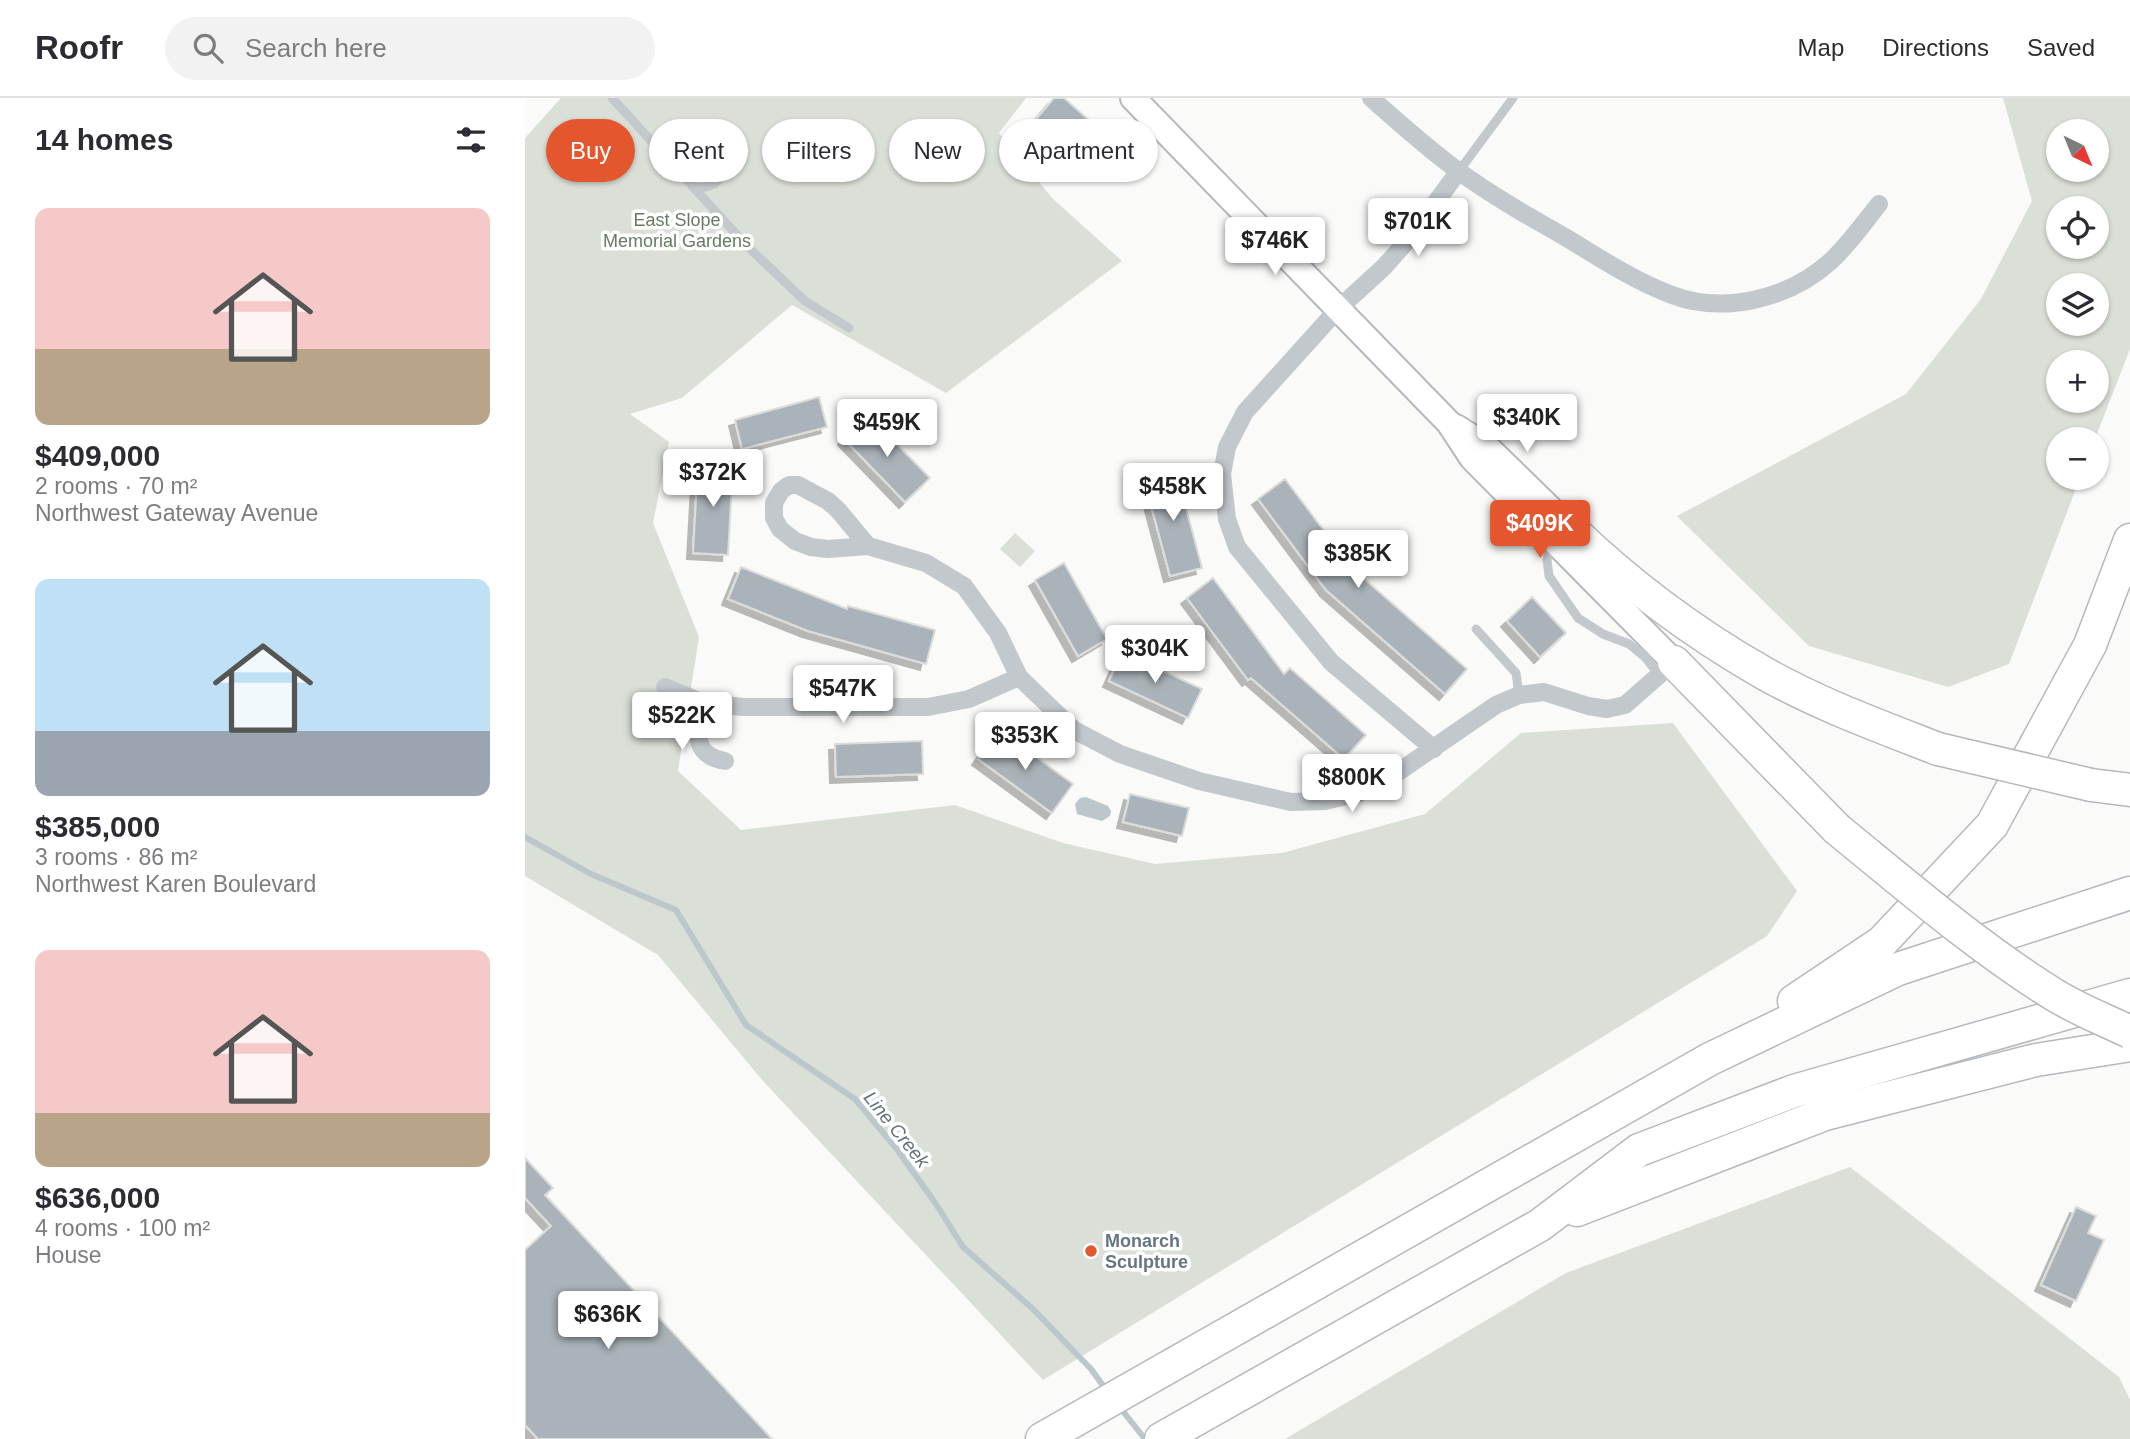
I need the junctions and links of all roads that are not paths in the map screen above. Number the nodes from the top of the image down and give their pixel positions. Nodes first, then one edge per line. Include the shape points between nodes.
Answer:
1 (613, 98) edge
2 (1133, 98) edge
3 (1371, 98) edge
4 (1513, 98) edge
5 (649, 139) edge
6 (1459, 171) junction
7 (688, 182) edge
8 (719, 182) edge
9 (693, 187) junction
10 (1879, 204) dead end
11 (1338, 309) junction
12 (849, 328) dead end
13 (1561, 533) junction
14 (2130, 540) edge
15 (868, 546) junction
16 (1476, 629) dead end
17 (1667, 669) junction
18 (1019, 677) junction
19 (665, 687) dead end
20 (1519, 695) junction
21 (701, 702) junction
22 (1434, 749) junction
23 (725, 761) dead end
24 (2130, 790) edge
25 (2130, 893) edge
26 (2130, 995) edge
27 (2130, 1032) edge
28 (2130, 1045) edge
29 (1710, 1059) junction
30 (1540, 1225) junction
31 (1042, 1439) edge
32 (1161, 1439) edge

1 - 5 lane
2 - 11 main road
3 - 6 street
4 - 6 lane
6 - 10 street via 1651,287 1694,302 1717,304 1748,301 1795,286 1846,246
6 - 11 street via 1407,241
7 - 9 lane
8 - 9 lane
9 - 12 lane via 792,290
11 - 13 main road via 1449,423 1486,446
11 - 22 street via 1245,412 1227,447 1222,474 1227,519 1237,547 1331,662
13 - 17 main road
13 - 17 lane via 1547,560 1549,576 1579,618
13 - 24 highway, bridge via 1762,672 1842,711 1938,749
14 - 29 highway via 2089,645 1991,825 1882,942
15 - 15 street via 828,501 799,485 789,485 774,503 780,529 795,541 828,549
15 - 18 street via 926,563 964,586 998,633
16 - 20 lane via 1516,673
17 - 20 street via 1625,705 1607,709 1544,692
17 - 27 highway, bridge via 1837,829 1957,927 2056,996
18 - 21 street via 969,699 928,708 742,707
18 - 22 street via 1075,730 1120,754 1199,781 1291,802 1359,793
19 - 21 street
20 - 22 street via 1496,705
21 - 23 street via 700,747 706,755
25 - 29 highway via 1898,969
26 - 30 highway via 1794,1091 1639,1150
28 - 30 highway via 2036,1060 1825,1114
29 - 31 highway
30 - 32 highway

